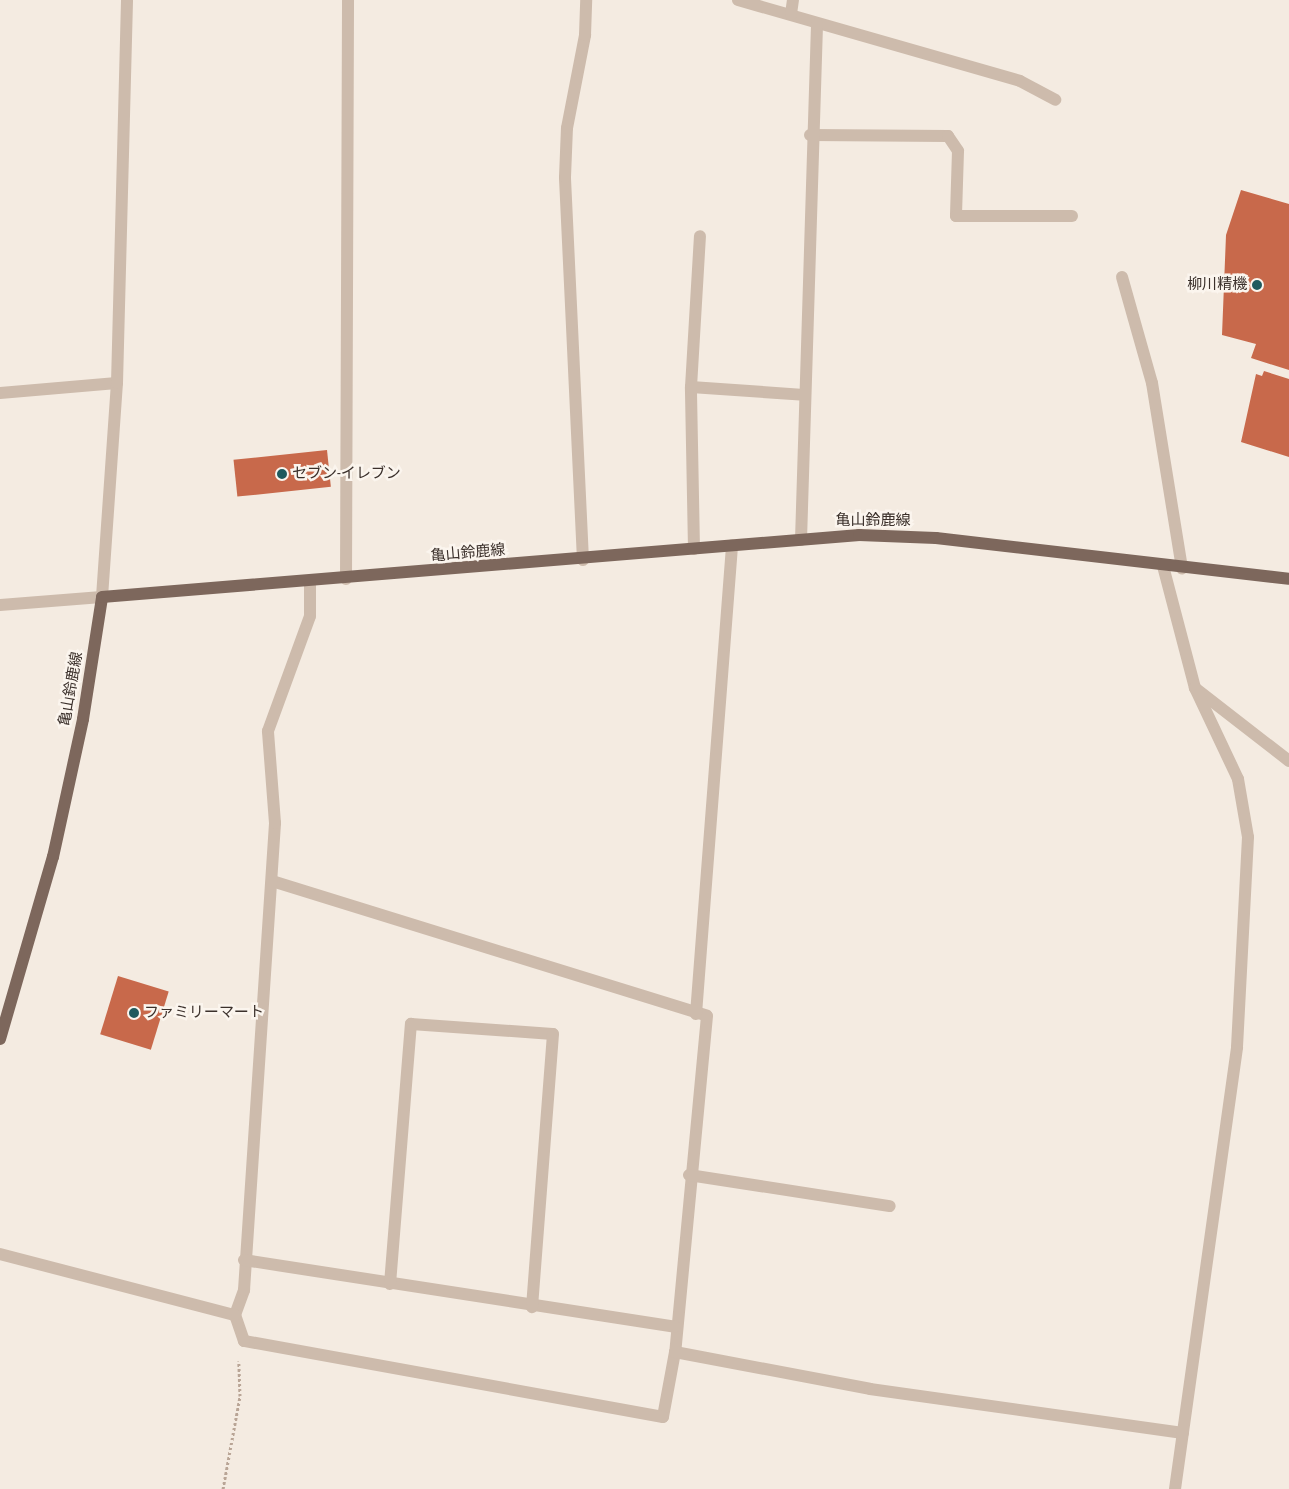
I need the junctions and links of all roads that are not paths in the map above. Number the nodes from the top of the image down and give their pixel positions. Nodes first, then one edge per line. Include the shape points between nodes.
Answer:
1 (127, 0) edge
2 (348, 0) edge
3 (586, 0) edge
4 (738, 0) edge
5 (793, 0) edge
6 (791, 14) junction
7 (817, 24) junction
8 (1055, 100) dead end
9 (810, 135) junction
10 (1072, 216) dead end
11 (700, 236) dead end
12 (1122, 277) dead end
13 (117, 383) junction
14 (691, 387) junction
15 (0, 393) edge
16 (804, 396) junction
17 (801, 540) junction
18 (732, 546) junction
19 (694, 550) junction
20 (583, 560) junction
21 (1163, 566) junction
22 (1182, 569) junction
23 (346, 579) junction
24 (1289, 579) edge
25 (310, 583) junction
26 (102, 597) junction
27 (0, 606) edge
28 (1195, 688) junction
29 (1289, 761) edge
30 (272, 882) junction
31 (696, 1014) junction
32 (0, 1039) edge
33 (689, 1175) junction
34 (890, 1206) dead end
35 (0, 1254) edge
36 (244, 1260) junction
37 (390, 1284) junction
38 (532, 1307) junction
39 (236, 1315) junction
40 (675, 1327) junction
41 (675, 1352) junction
42 (1183, 1433) junction
43 (1175, 1489) edge

1 - 13 street
2 - 23 street
3 - 20 street via 585,36 567,128 565,177
4 - 6 street
5 - 6 street
6 - 7 street
7 - 8 street via 1020,81
7 - 9 street
9 - 10 street via 948,136 958,151 956,216
9 - 16 street
11 - 14 street
12 - 22 street via 1152,383
13 - 15 street
13 - 26 street
14 - 16 street
14 - 19 street
16 - 17 street
17 - 18 main road, 亀山鈴鹿線
17 - 21 main road, 亀山鈴鹿線 via 858,535 936,538
18 - 19 main road, 亀山鈴鹿線
18 - 31 street
19 - 20 main road, 亀山鈴鹿線
20 - 23 main road, 亀山鈴鹿線
21 - 22 main road, 亀山鈴鹿線
21 - 28 street
22 - 24 main road, 亀山鈴鹿線
23 - 25 main road, 亀山鈴鹿線
25 - 26 main road, 亀山鈴鹿線
25 - 30 street via 310,616 268,732 275,823
26 - 27 street
26 - 32 main road, 亀山鈴鹿線 via 83,719 53,857
28 - 29 street
28 - 42 street via 1238,778 1248,837 1237,1047
30 - 31 street
30 - 36 street
31 - 33 street via 707,1016
33 - 34 street
33 - 40 street
35 - 39 street
36 - 37 street
36 - 39 street via 244,1290
37 - 38 street
37 - 38 street via 411,1024 553,1034
38 - 40 street
39 - 41 street via 244,1341 663,1418
40 - 41 street
41 - 42 street via 870,1389
42 - 43 street

